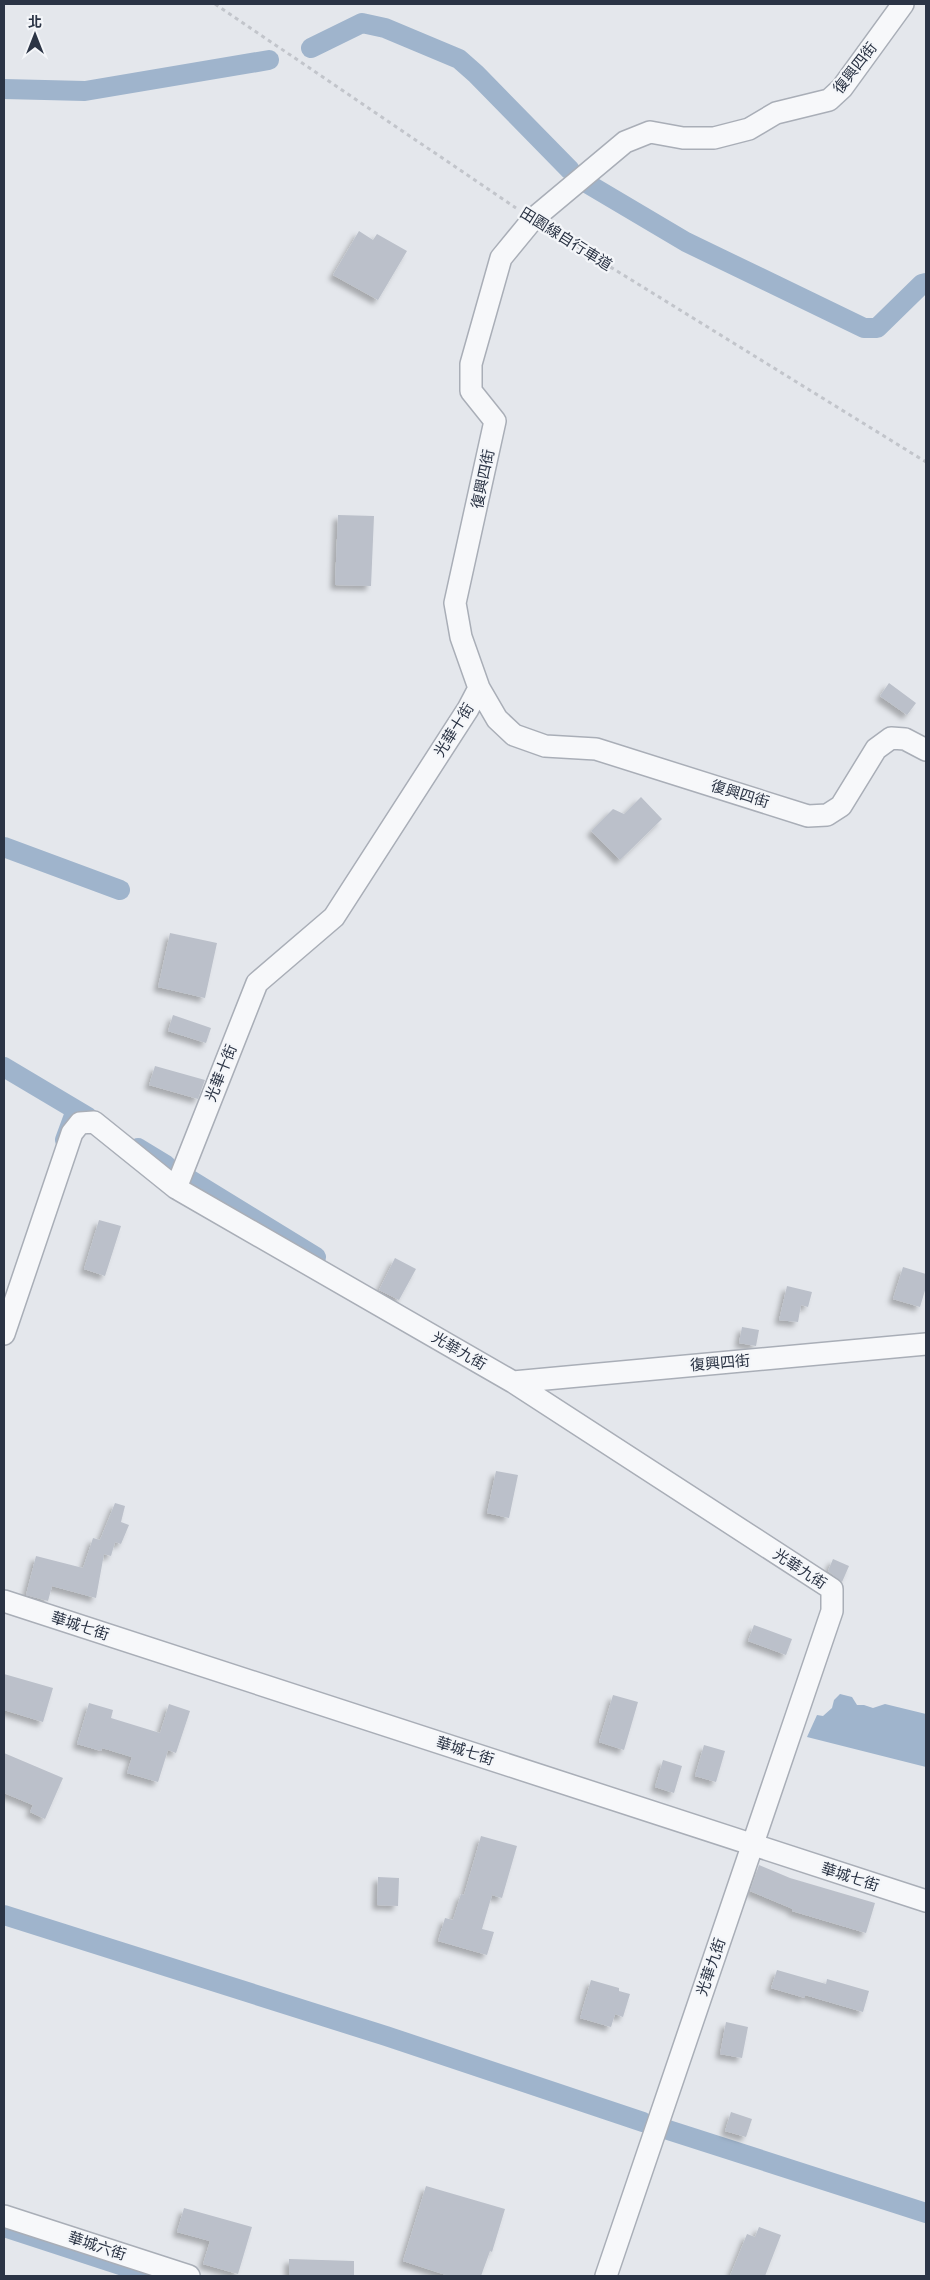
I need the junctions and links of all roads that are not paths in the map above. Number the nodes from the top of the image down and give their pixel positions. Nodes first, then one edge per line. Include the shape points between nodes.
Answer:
1 (903, 4) edge
2 (479, 688) junction
3 (926, 750) edge
4 (176, 1188) junction
5 (4, 1334) edge
6 (926, 1344) edge
7 (513, 1382) junction
8 (4, 1601) edge
9 (752, 1845) junction
10 (926, 1901) edge
11 (4, 2216) edge
12 (190, 2276) edge
13 (606, 2276) edge

1 - 2 street, 復興四街 via 842,88 829,100 776,113 749,129 714,138 683,138 650,132 625,142 533,219 501,258 471,364 471,392 495,421 455,603 461,637
2 - 3 street, 復興四街 via 497,719 514,735 545,746 596,749 808,816 827,814 841,806 876,749 890,738 905,739
2 - 4 street, 光華十街 via 334,917 257,983
4 - 5 street via 94,1122 80,1123 72,1133
4 - 7 street, 光華九街
6 - 7 street, 復興四街
7 - 9 street, 光華九街 via 832,1590 832,1611
8 - 9 street, 華城七街
9 - 10 street, 華城七街
9 - 13 street, 光華九街
11 - 12 street, 華城六街

